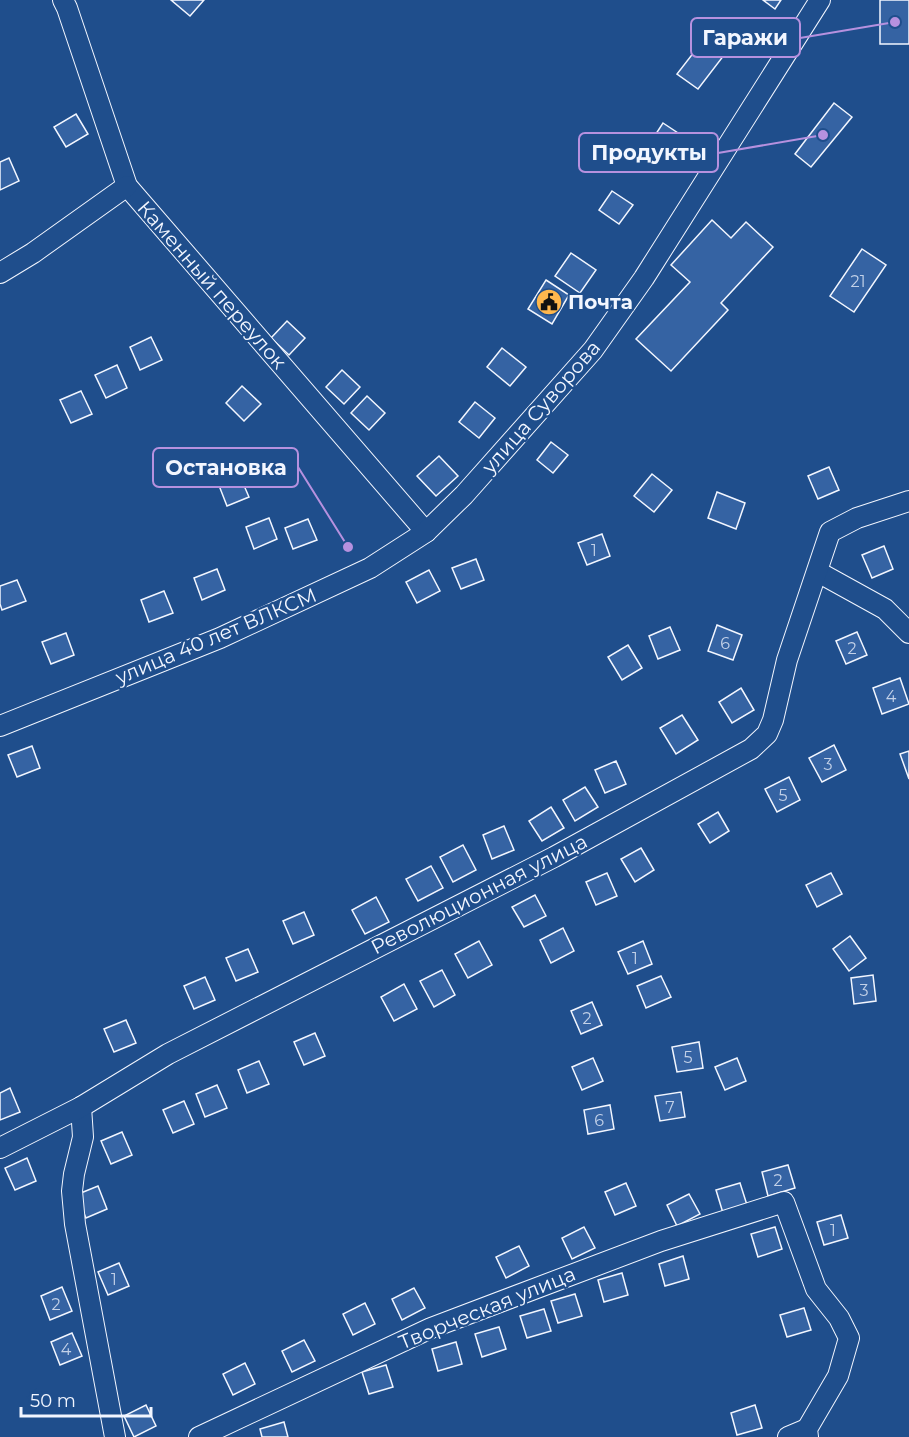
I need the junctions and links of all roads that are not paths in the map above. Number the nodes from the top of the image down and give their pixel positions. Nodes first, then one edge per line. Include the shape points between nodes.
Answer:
1 (63, 0) edge
2 (820, 0) edge
3 (127, 186) junction
4 (0, 273) edge
5 (909, 501) edge
6 (426, 532) junction
7 (818, 572) junction
8 (909, 633) edge
9 (0, 726) edge
10 (81, 1107) junction
11 (0, 1148) edge
12 (807, 1433) edge
13 (115, 1437) edge
14 (199, 1437) edge
15 (788, 1437) edge

1 - 3 street, Каменный переулок
2 - 6 street, улица Суворова via 644,278 593,350
3 - 4 street
3 - 6 street, Каменный переулок
5 - 7 street, Революционная улица via 857,518 830,532
6 - 9 street, улица 40 лет ВЛКСМ via 370,568 250,624
7 - 8 street via 885,609
7 - 10 street, Революционная улица via 787,660 773,720 767,734 751,749 554,857 168,1054
10 - 11 street, Революционная улица
10 - 13 street via 83,1137 72,1191 75,1224
12 - 14 street, Творческая улица via 838,1376 849,1338 816,1289 784,1202 661,1241 431,1328
12 - 15 street

